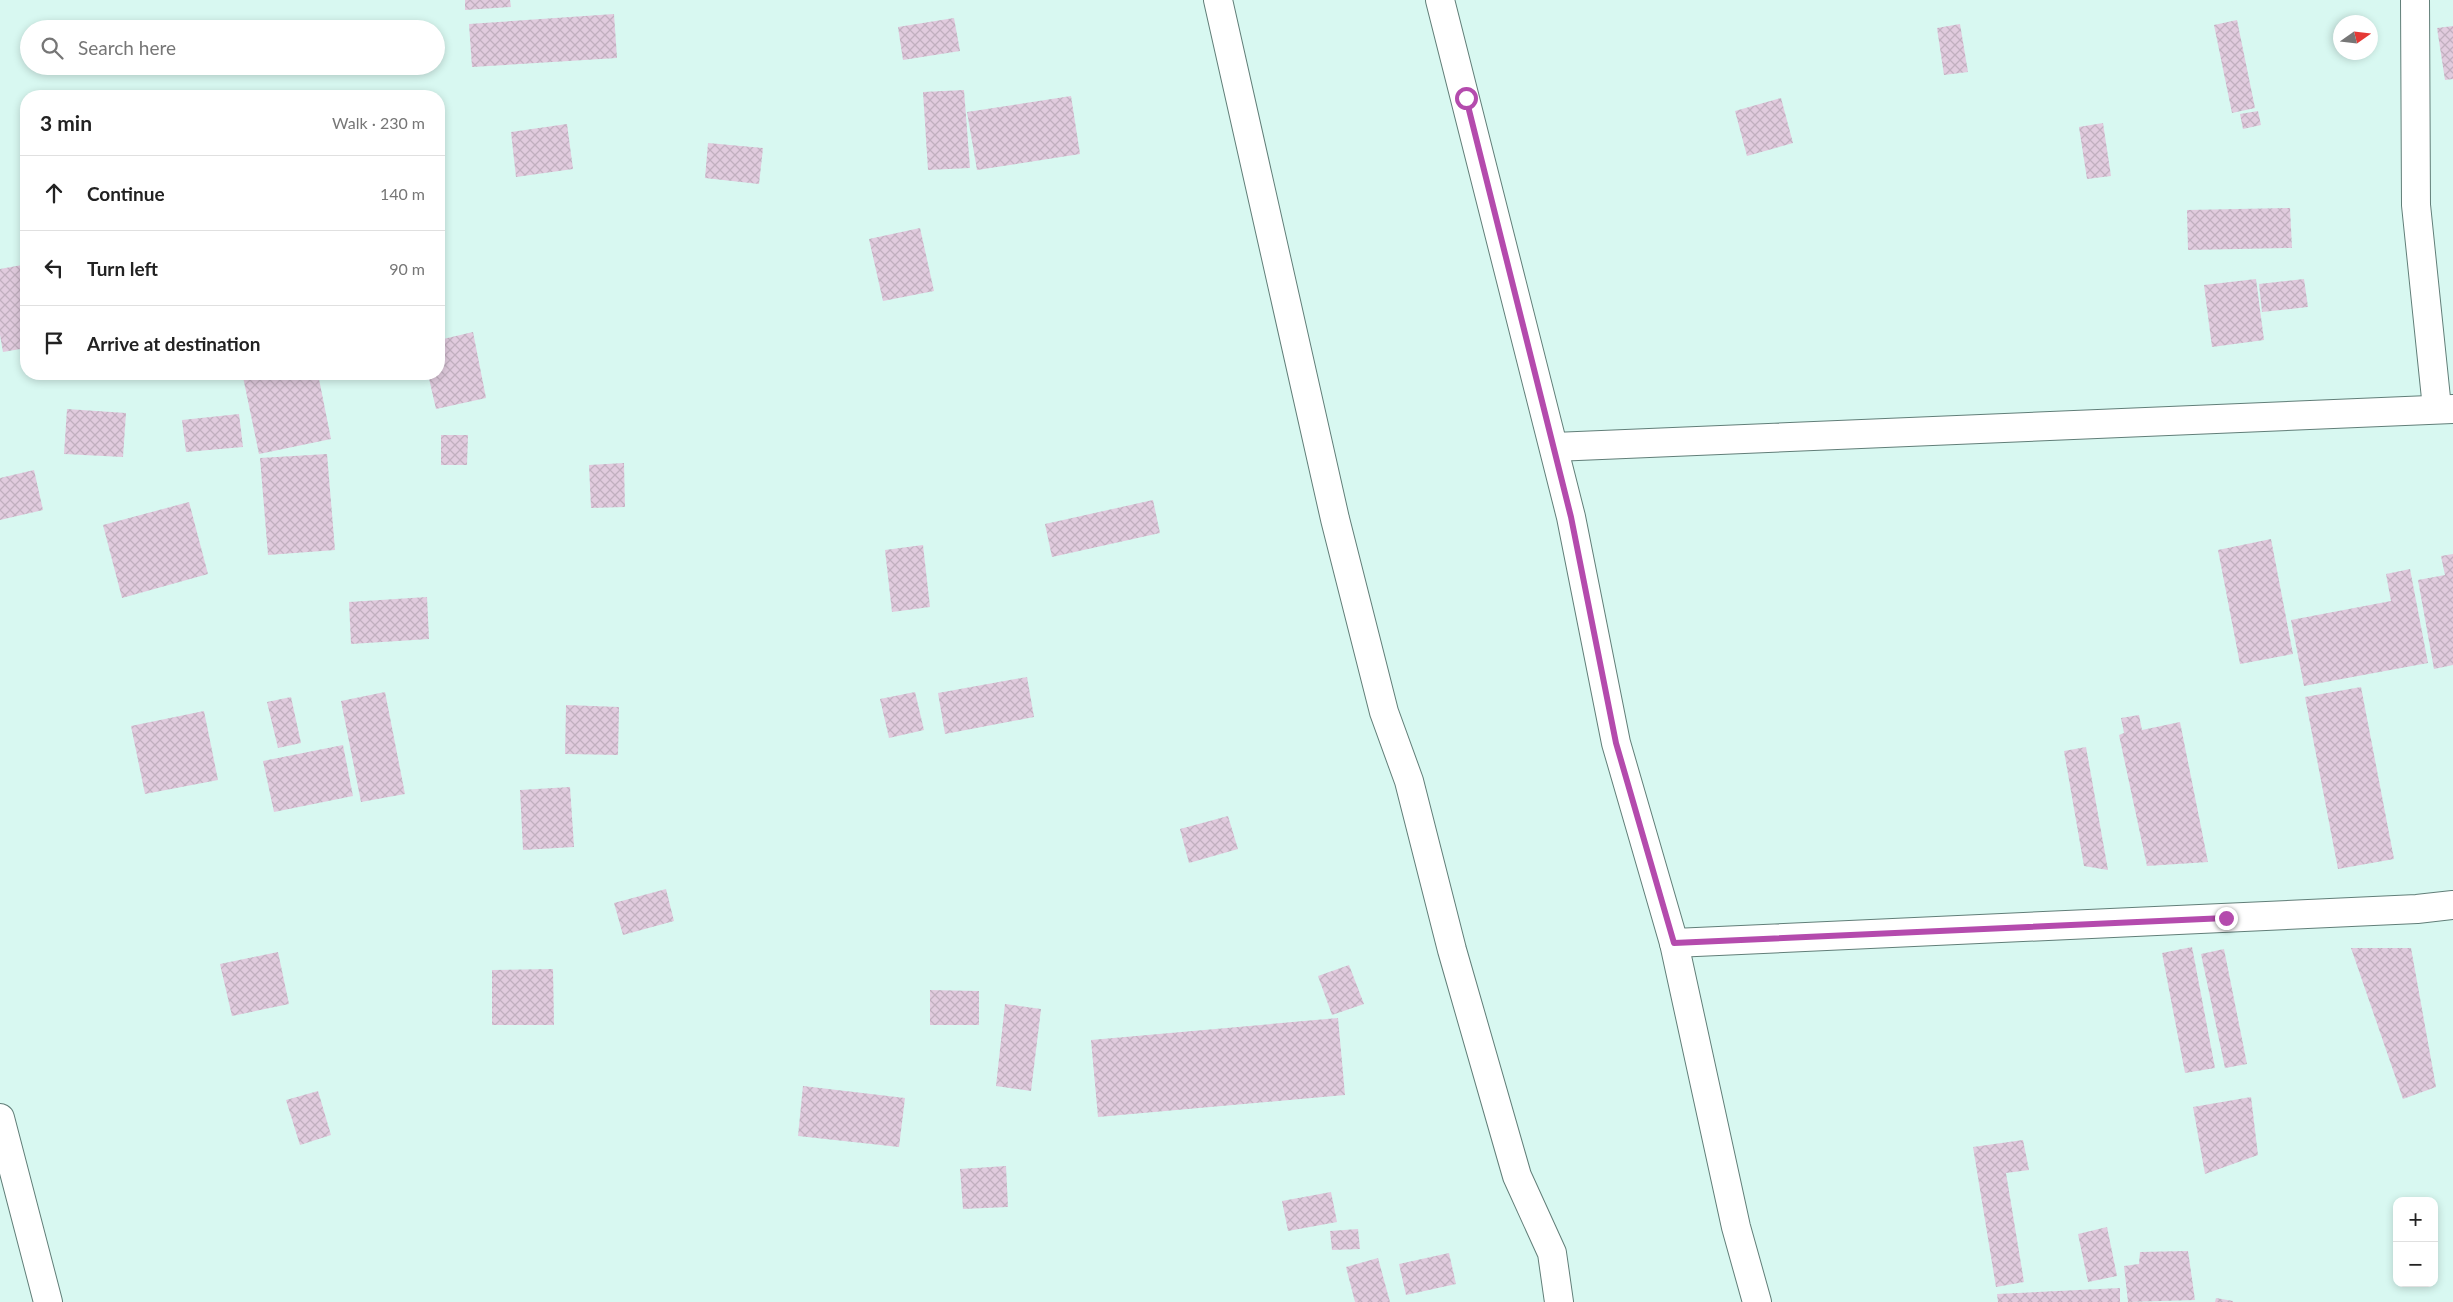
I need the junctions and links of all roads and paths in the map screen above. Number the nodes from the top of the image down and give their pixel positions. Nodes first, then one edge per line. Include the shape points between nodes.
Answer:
1 (1218, 0) edge
2 (1440, 0) edge
3 (2415, 0) edge
4 (2445, 408) edge
5 (1554, 447) junction
6 (2453, 905) edge
7 (1674, 943) junction
8 (0, 1118) edge
9 (48, 1302) edge
10 (1559, 1302) edge
11 (1757, 1302) edge

1 - 10 street via 1333,510 1384,712 1410,781 1452,950 1517,1176 1552,1253
2 - 5 street
3 - 4 street via 2416,205
4 - 5 street
5 - 7 street via 1616,743
6 - 7 street
7 - 11 street via 1736,1227
8 - 9 street

